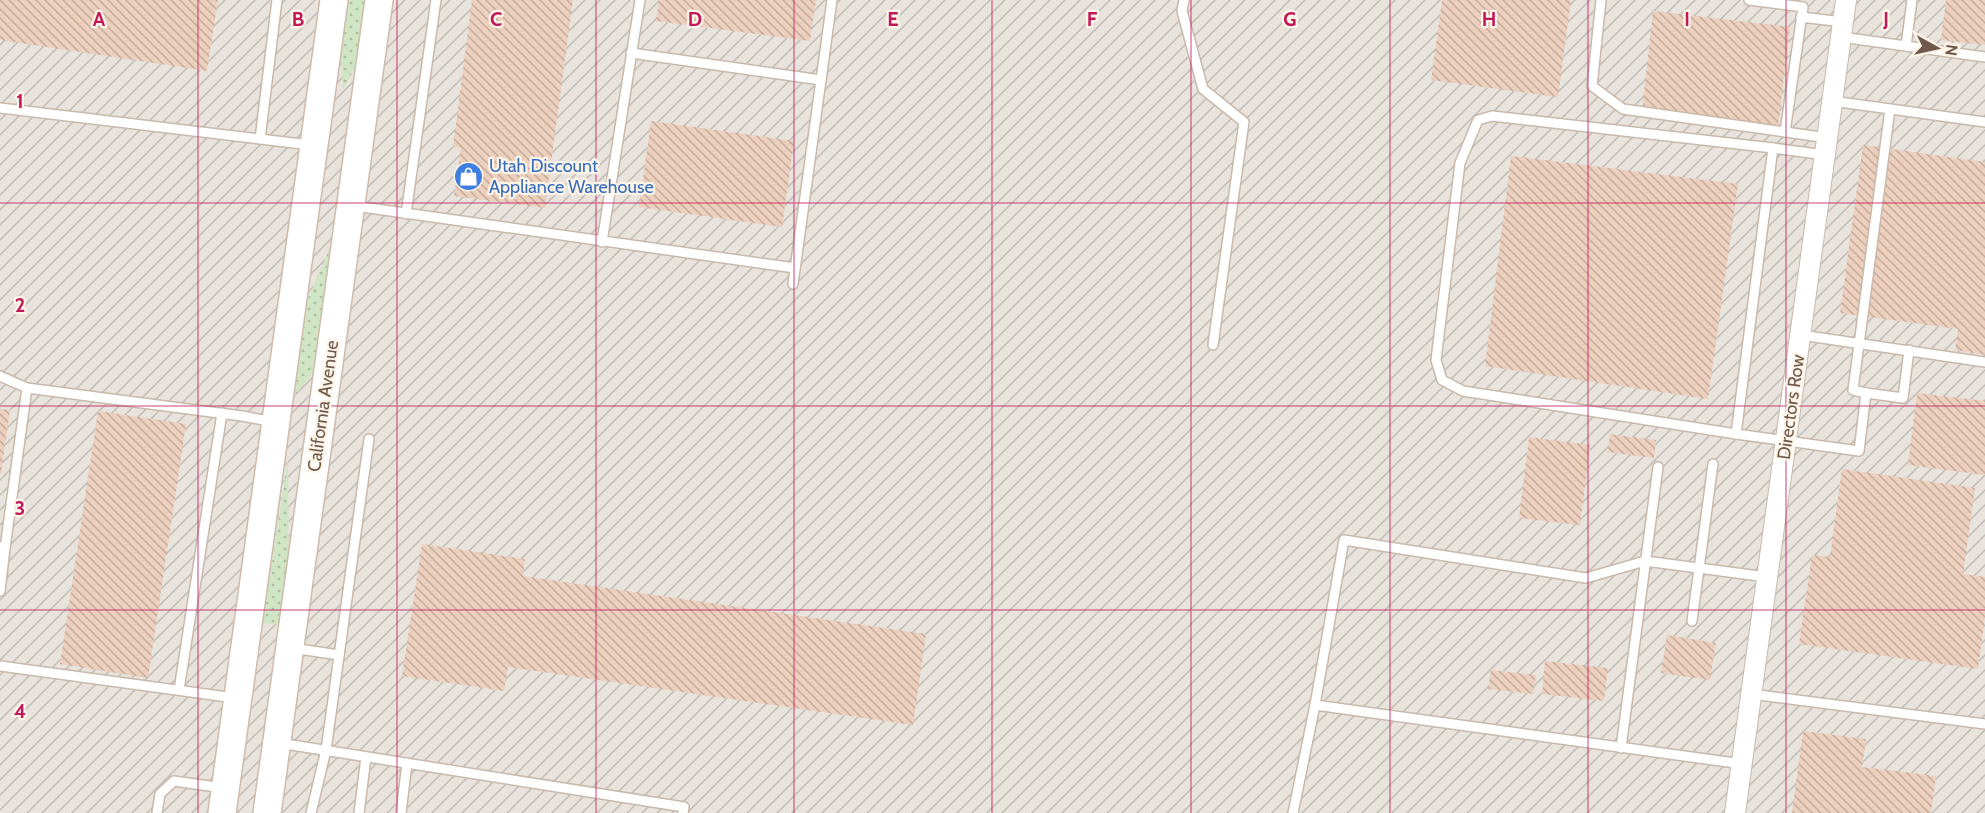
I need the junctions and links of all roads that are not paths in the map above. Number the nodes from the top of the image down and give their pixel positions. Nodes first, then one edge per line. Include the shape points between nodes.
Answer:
1 (277, 0) edge
2 (334, 0) edge
3 (379, 0) edge
4 (436, 0) edge
5 (639, 0) edge
6 (832, 0) edge
7 (1184, 0) edge
8 (1601, 0) edge
9 (1749, 0) edge
10 (1846, 0) edge
11 (1912, 0) edge
12 (1801, 17) junction
13 (1842, 30) junction
14 (1906, 46) junction
15 (631, 53) junction
16 (1985, 57) edge
17 (821, 80) junction
18 (1833, 101) junction
19 (0, 108) edge
20 (1890, 109) junction
21 (1985, 122) edge
22 (1785, 132) junction
23 (260, 139) junction
24 (1826, 147) junction
25 (1773, 148) junction
26 (313, 157) junction
27 (355, 175) junction
28 (351, 206) junction
29 (406, 214) junction
30 (602, 242) junction
31 (795, 268) junction
32 (793, 284) dead end
33 (1801, 334) junction
34 (1859, 343) junction
35 (1213, 345) dead end
36 (1909, 350) junction
37 (1985, 362) edge
38 (0, 376) edge
39 (27, 388) junction
40 (1866, 393) junction
41 (222, 413) junction
42 (276, 423) junction
43 (320, 429) junction
44 (1736, 434) junction
45 (369, 440) dead end
46 (1786, 442) junction
47 (1713, 464) dead end
48 (1658, 467) dead end
49 (2, 547) edge
50 (1646, 561) junction
51 (1699, 568) junction
52 (1767, 578) junction
53 (0, 591) edge
54 (1692, 621) dead end
55 (290, 648) junction
56 (339, 655) junction
57 (0, 666) edge
58 (180, 690) junction
59 (1751, 694) junction
60 (238, 698) junction
61 (282, 703) junction
62 (1315, 705) junction
63 (1985, 724) edge
64 (277, 743) junction
65 (1621, 748) junction
66 (326, 750) junction
67 (366, 757) junction
68 (407, 763) junction
69 (1742, 764) junction
70 (224, 801) edge
71 (268, 804) edge
72 (158, 813) edge
73 (311, 813) edge
74 (359, 813) edge
75 (400, 813) edge
76 (683, 813) edge
77 (1293, 813) edge
78 (1735, 813) edge

1 - 23 lane
2 - 26 main road
3 - 27 main road, California Avenue
4 - 29 lane
5 - 15 lane
6 - 17 lane
7 - 35 lane via 1182,11 1203,89 1244,122
8 - 22 lane via 1592,86 1623,109
9 - 12 lane via 1803,7
10 - 13 street, Directors Row
11 - 14 lane
12 - 13 lane
12 - 22 lane
13 - 14 lane
13 - 18 street, Directors Row
14 - 16 lane
15 - 17 lane
15 - 30 lane
17 - 31 lane
18 - 20 lane
18 - 24 street, Directors Row
19 - 23 lane
20 - 21 lane
20 - 34 lane
22 - 24 lane
23 - 26 lane
24 - 25 lane
24 - 33 street, Directors Row
25 - 44 lane
25 - 44 lane via 1491,116 1478,120 1460,163 1436,360 1442,380 1463,391
26 - 27 main road
26 - 42 main road
27 - 28 main road, California Avenue
28 - 29 lane
28 - 43 main road, California Avenue
29 - 30 lane
30 - 31 lane
31 - 32 lane
33 - 34 lane
33 - 46 street, Directors Row
34 - 36 lane
34 - 40 lane via 1853,390
36 - 37 lane
36 - 40 lane via 1903,398
38 - 39 lane
39 - 41 lane
39 - 49 lane
40 - 46 lane via 1858,451
41 - 42 lane
41 - 58 lane
42 - 43 main road
42 - 60 main road
43 - 55 main road, California Avenue
44 - 46 lane
45 - 56 lane
46 - 52 street, Directors Row
47 - 51 lane
48 - 50 lane
49 - 53 lane
50 - 51 lane
50 - 62 lane via 1586,578 1344,540
50 - 65 lane
51 - 52 lane
51 - 54 lane
52 - 59 street, Directors Row
55 - 56 lane
55 - 61 main road, California Avenue
56 - 66 lane
57 - 58 lane
58 - 60 lane
59 - 63 lane
59 - 69 street, Directors Row
60 - 61 main road
60 - 70 main road
61 - 64 main road, California Avenue
62 - 65 lane
62 - 77 lane
64 - 66 lane
64 - 71 main road, California Avenue
65 - 69 lane
66 - 67 lane
66 - 73 lane
67 - 68 lane
67 - 74 lane
68 - 75 lane
68 - 76 lane via 684,807
69 - 78 street, Directors Row
70 - 71 main road
70 - 72 lane via 174,781 160,794

